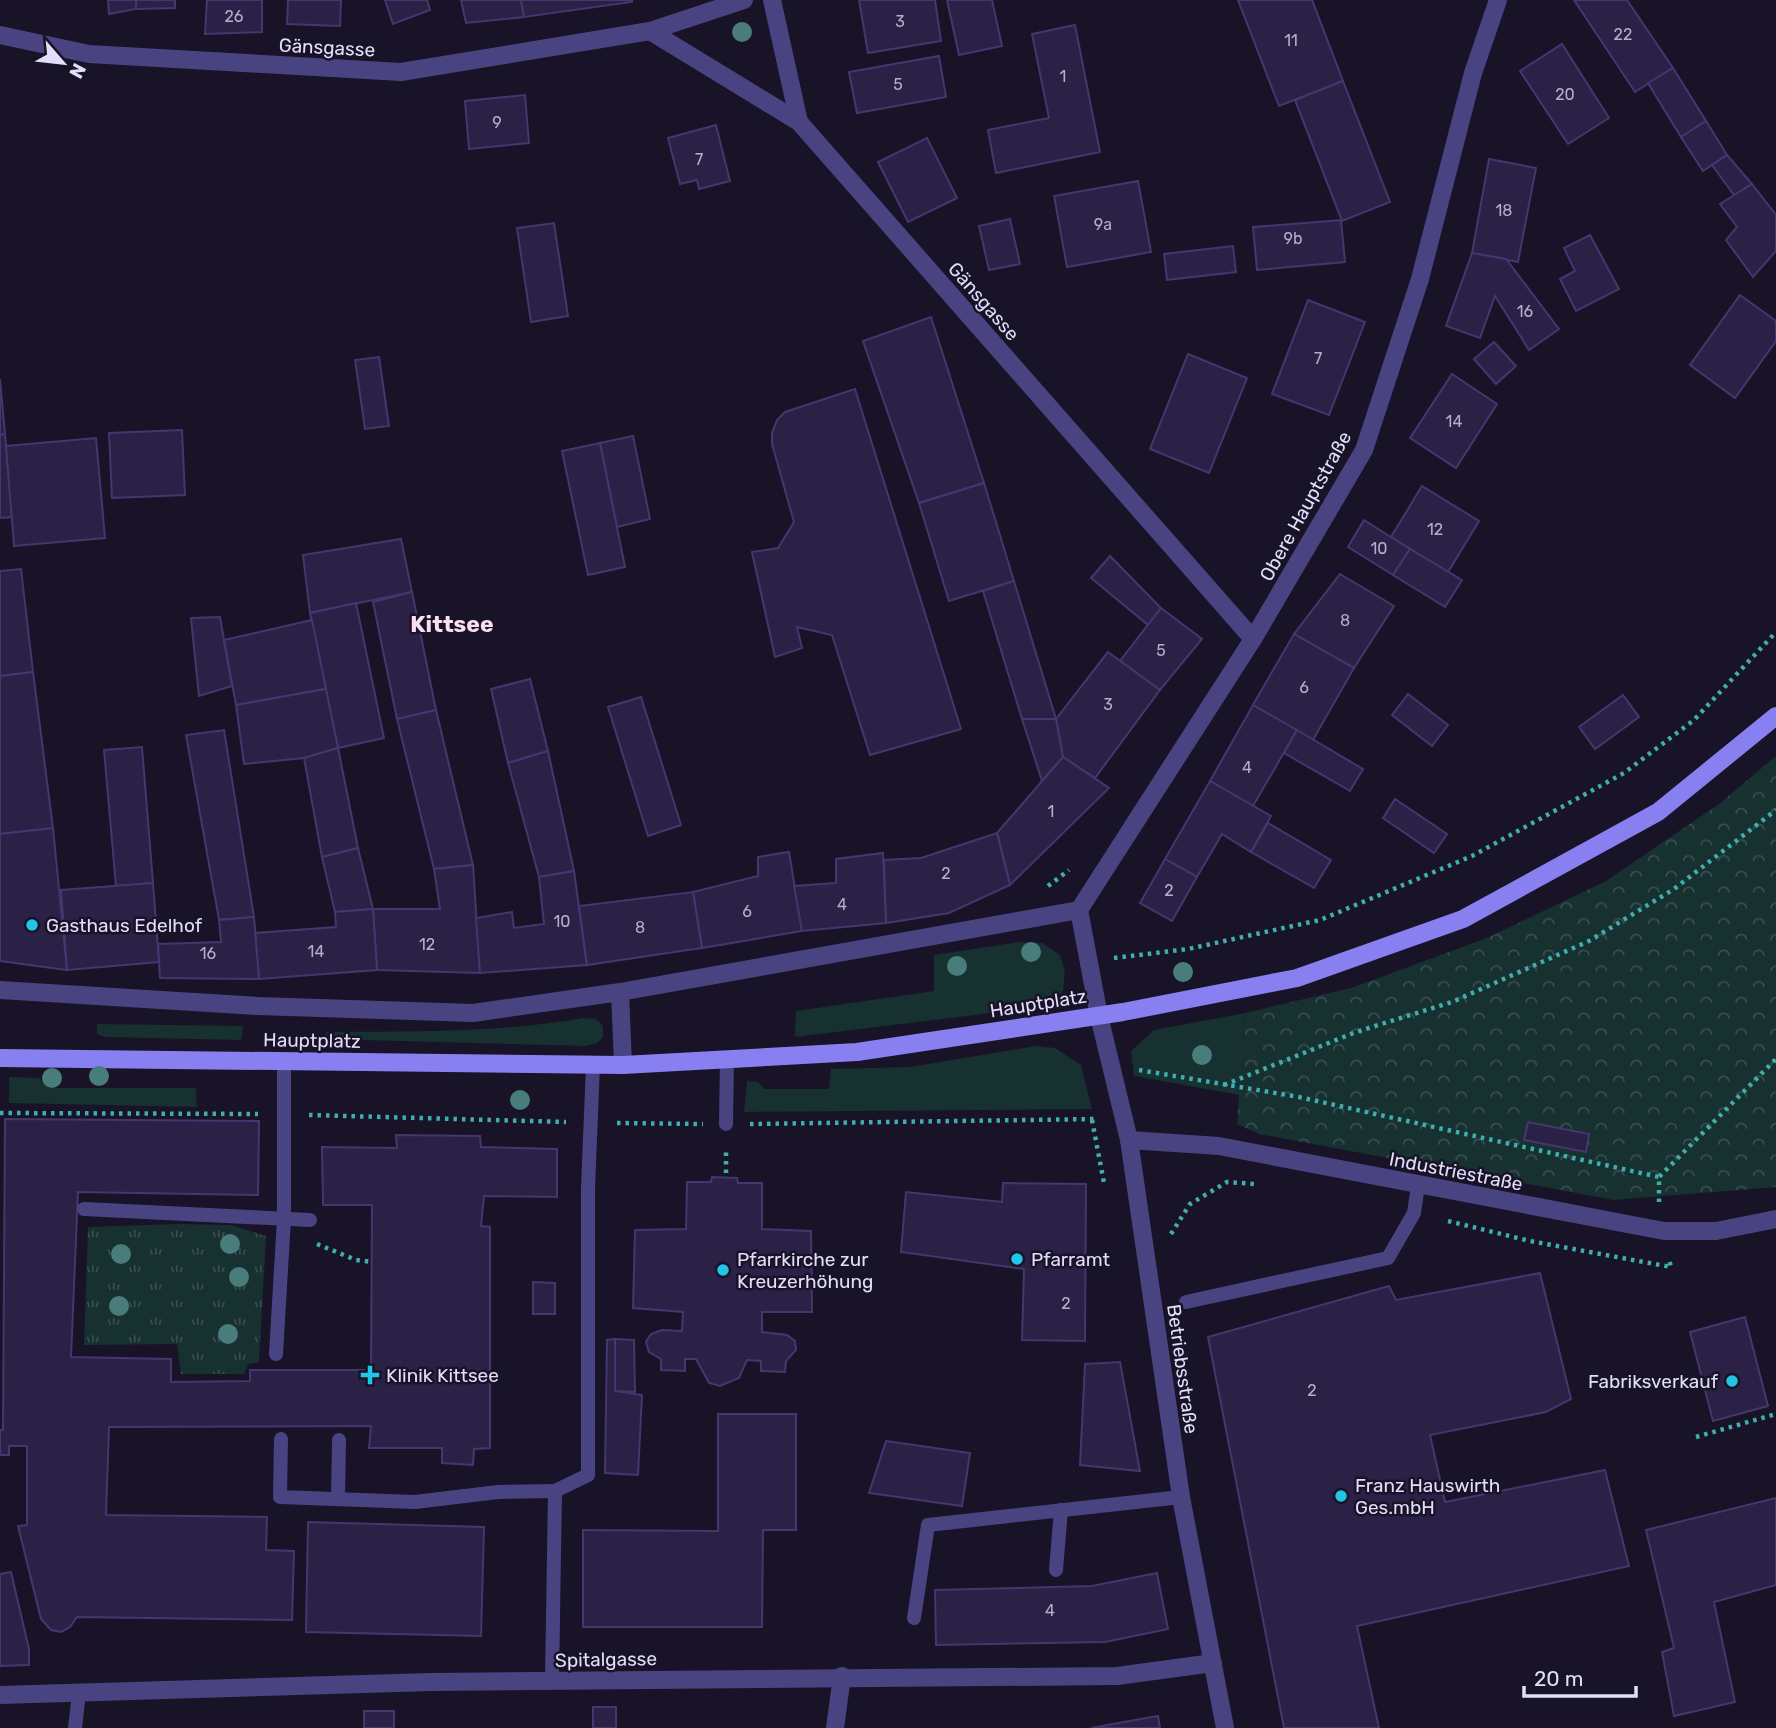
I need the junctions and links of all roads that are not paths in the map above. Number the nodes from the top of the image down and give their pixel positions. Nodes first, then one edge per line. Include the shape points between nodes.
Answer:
1 (744, 0) edge
2 (772, 0) edge
3 (1498, 0) edge
4 (650, 31) junction
5 (0, 35) edge
6 (799, 122) junction
7 (1253, 639) junction
8 (1776, 716) edge
9 (1079, 910) junction
10 (0, 990) edge
11 (620, 992) junction
12 (1099, 1016) junction
13 (0, 1058) edge
14 (727, 1059) junction
15 (284, 1061) junction
16 (593, 1065) junction
17 (623, 1065) junction
18 (726, 1124) dead end
19 (1129, 1140) junction
20 (1418, 1185) junction
21 (84, 1209) dead end
22 (1776, 1219) edge
23 (310, 1220) dead end
24 (283, 1224) junction
25 (1186, 1302) dead end
26 (276, 1354) dead end
27 (281, 1439) dead end
28 (339, 1440) dead end
29 (555, 1490) junction
30 (1181, 1497) junction
31 (338, 1499) junction
32 (1061, 1510) junction
33 (1056, 1570) dead end
34 (914, 1618) dead end
35 (1213, 1663) junction
36 (842, 1676) junction
37 (552, 1681) junction
38 (79, 1693) junction
39 (0, 1695) edge
40 (75, 1728) edge
41 (835, 1728) edge
42 (1225, 1728) edge

1 - 4 street, Gänsgasse
2 - 6 street
3 - 7 street, Obere Hauptstraße via 1420,279 1364,450
4 - 5 street, Gänsgasse via 401,72 89,54
4 - 6 street, Gänsgasse
6 - 7 street, Gänsgasse
7 - 9 street, Obere Hauptstraße
8 - 12 street via 1658,812 1464,919 1297,978
9 - 11 street, Hauptplatz
9 - 12 street, Hauptplatz
10 - 11 street, Hauptplatz via 472,1013
11 - 17 street
12 - 14 street, Hauptplatz via 857,1052
12 - 19 street, Betriebsstraße
13 - 15 street, Hauptplatz
14 - 17 street, Hauptplatz
14 - 18 lane
15 - 16 street, Hauptplatz
15 - 24 lane
16 - 17 street, Hauptplatz
16 - 29 lane via 588,1475
19 - 20 street, Industriestraße via 1219,1146
19 - 30 street, Betriebsstraße
20 - 22 street, Industriestraße via 1664,1231 1716,1231
20 - 25 lane via 1414,1213 1388,1258
21 - 24 lane
23 - 24 lane
24 - 26 lane
27 - 31 lane via 280,1497
28 - 31 lane
29 - 31 lane via 415,1502
29 - 37 lane
30 - 32 lane
30 - 35 street, Betriebsstraße
32 - 33 lane
32 - 34 lane via 928,1525
35 - 36 street, Spitalgasse via 1117,1676
35 - 42 street, Betriebsstraße
36 - 37 street, Spitalgasse
36 - 41 street
37 - 38 street, Spitalgasse
38 - 39 street, Spitalgasse
38 - 40 lane

